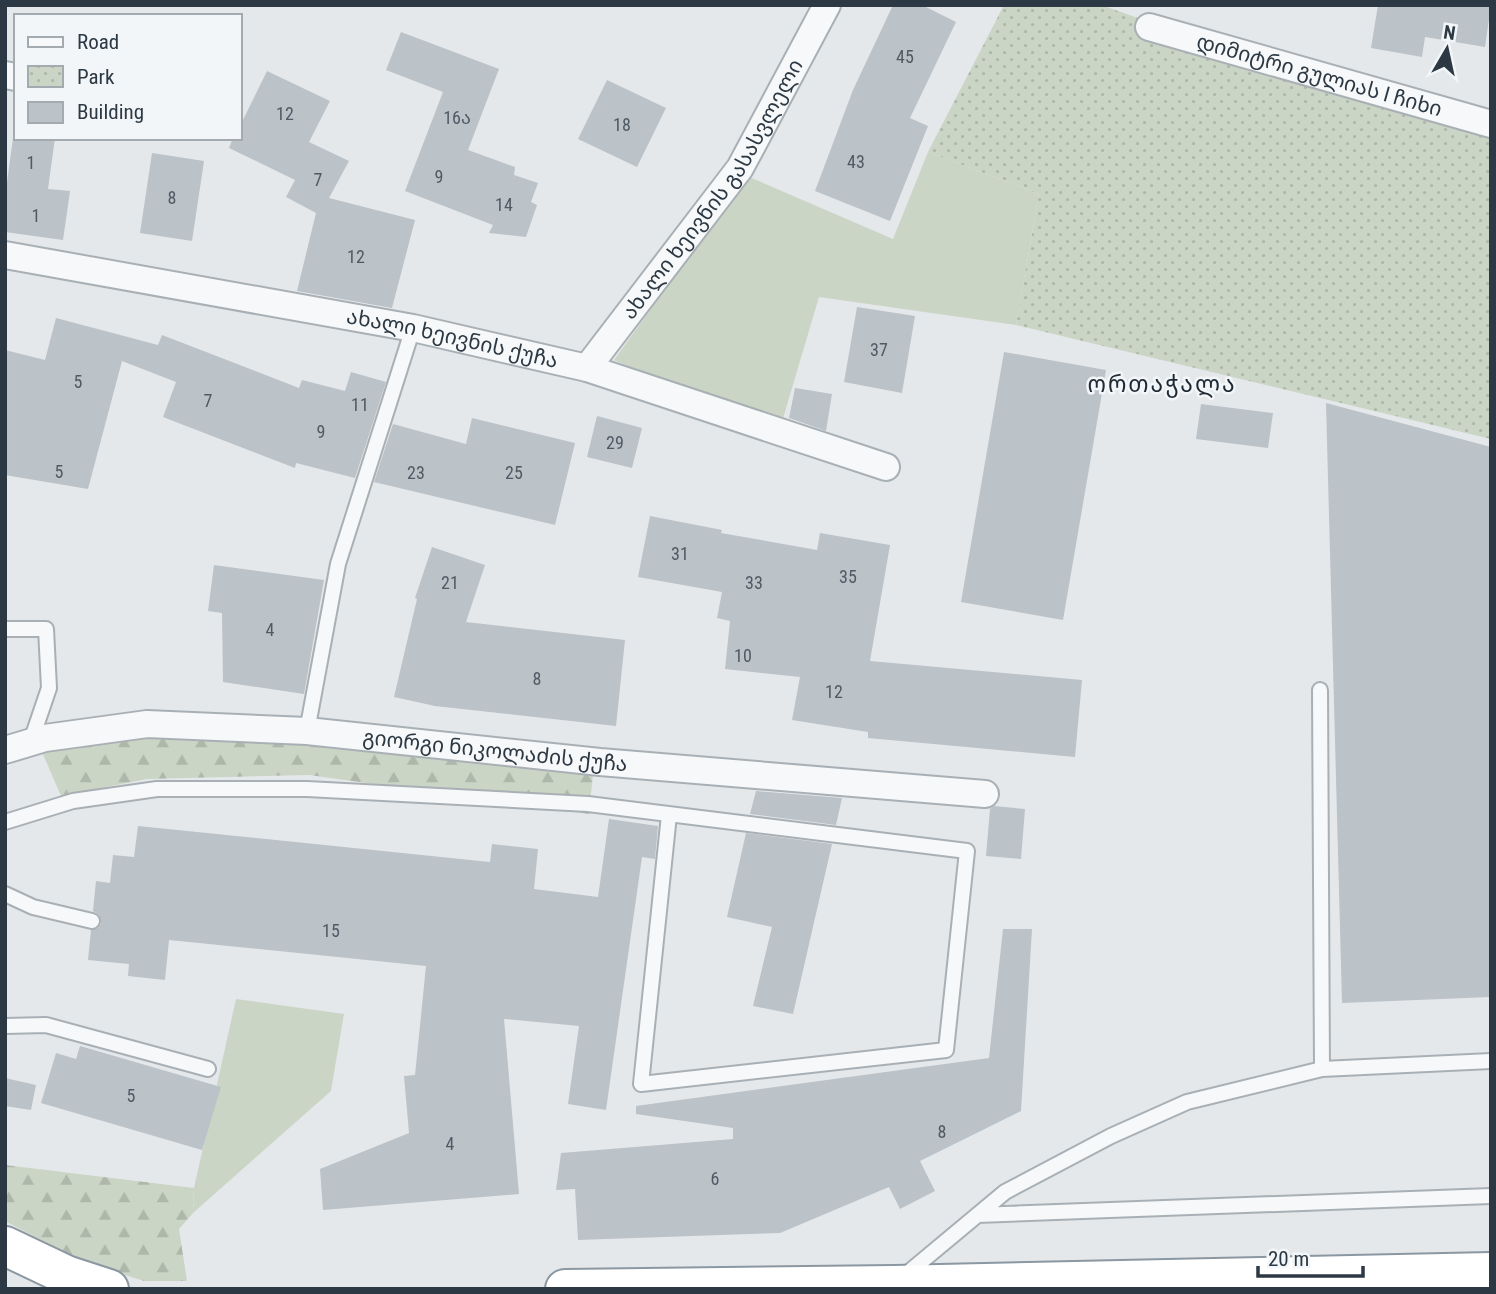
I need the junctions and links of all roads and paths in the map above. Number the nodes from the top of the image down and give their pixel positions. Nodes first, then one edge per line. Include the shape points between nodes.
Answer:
1 (827, 5) edge
2 (1149, 27) dead end
3 (1491, 124) edge
4 (5, 255) edge
5 (413, 328) junction
6 (587, 368) junction
7 (886, 467) dead end
8 (5, 629) edge
9 (1320, 690) dead end
10 (307, 732) junction
11 (31, 741) junction
12 (5, 750) edge
13 (985, 794) dead end
14 (669, 815) junction
15 (5, 822) edge
16 (5, 894) edge
17 (92, 921) dead end
18 (5, 1026) edge
19 (1491, 1061) edge
20 (208, 1069) dead end
21 (1322, 1069) junction
22 (1491, 1196) edge
23 (977, 1215) junction
24 (5, 1246) edge
25 (1491, 1272) edge
26 (894, 1285) junction
27 (109, 1289) edge
28 (565, 1289) edge

1 - 6 street, ახალი ხეივნის გასასვლელი via 740,168
2 - 3 street, დიმიტრი გულიას I ჩიხი
4 - 5 street, ახალი ხეივნის ქუჩა
5 - 6 street, ახალი ხეივნის ქუჩა
5 - 10 lane via 338,564
6 - 7 street, ახალი ხეივნის ქუჩა
8 - 11 lane via 46,629 49,688
9 - 21 lane
10 - 11 street, გიორგი ნიკოლაძის ქუჩა via 147,724
10 - 13 street, გიორგი ნიკოლაძის ქუჩა
11 - 12 street, გიორგი ნიკოლაძის ქუჩა
14 - 14 lane via 641,1084 946,1050 967,851
14 - 15 lane via 588,804 307,789 170,789 73,801
16 - 17 lane via 33,907
18 - 20 lane via 46,1025
19 - 21 lane
21 - 23 lane via 1187,1102 1005,1192
22 - 23 lane
23 - 26 lane
24 - 27 highway
25 - 26 highway
26 - 28 highway

